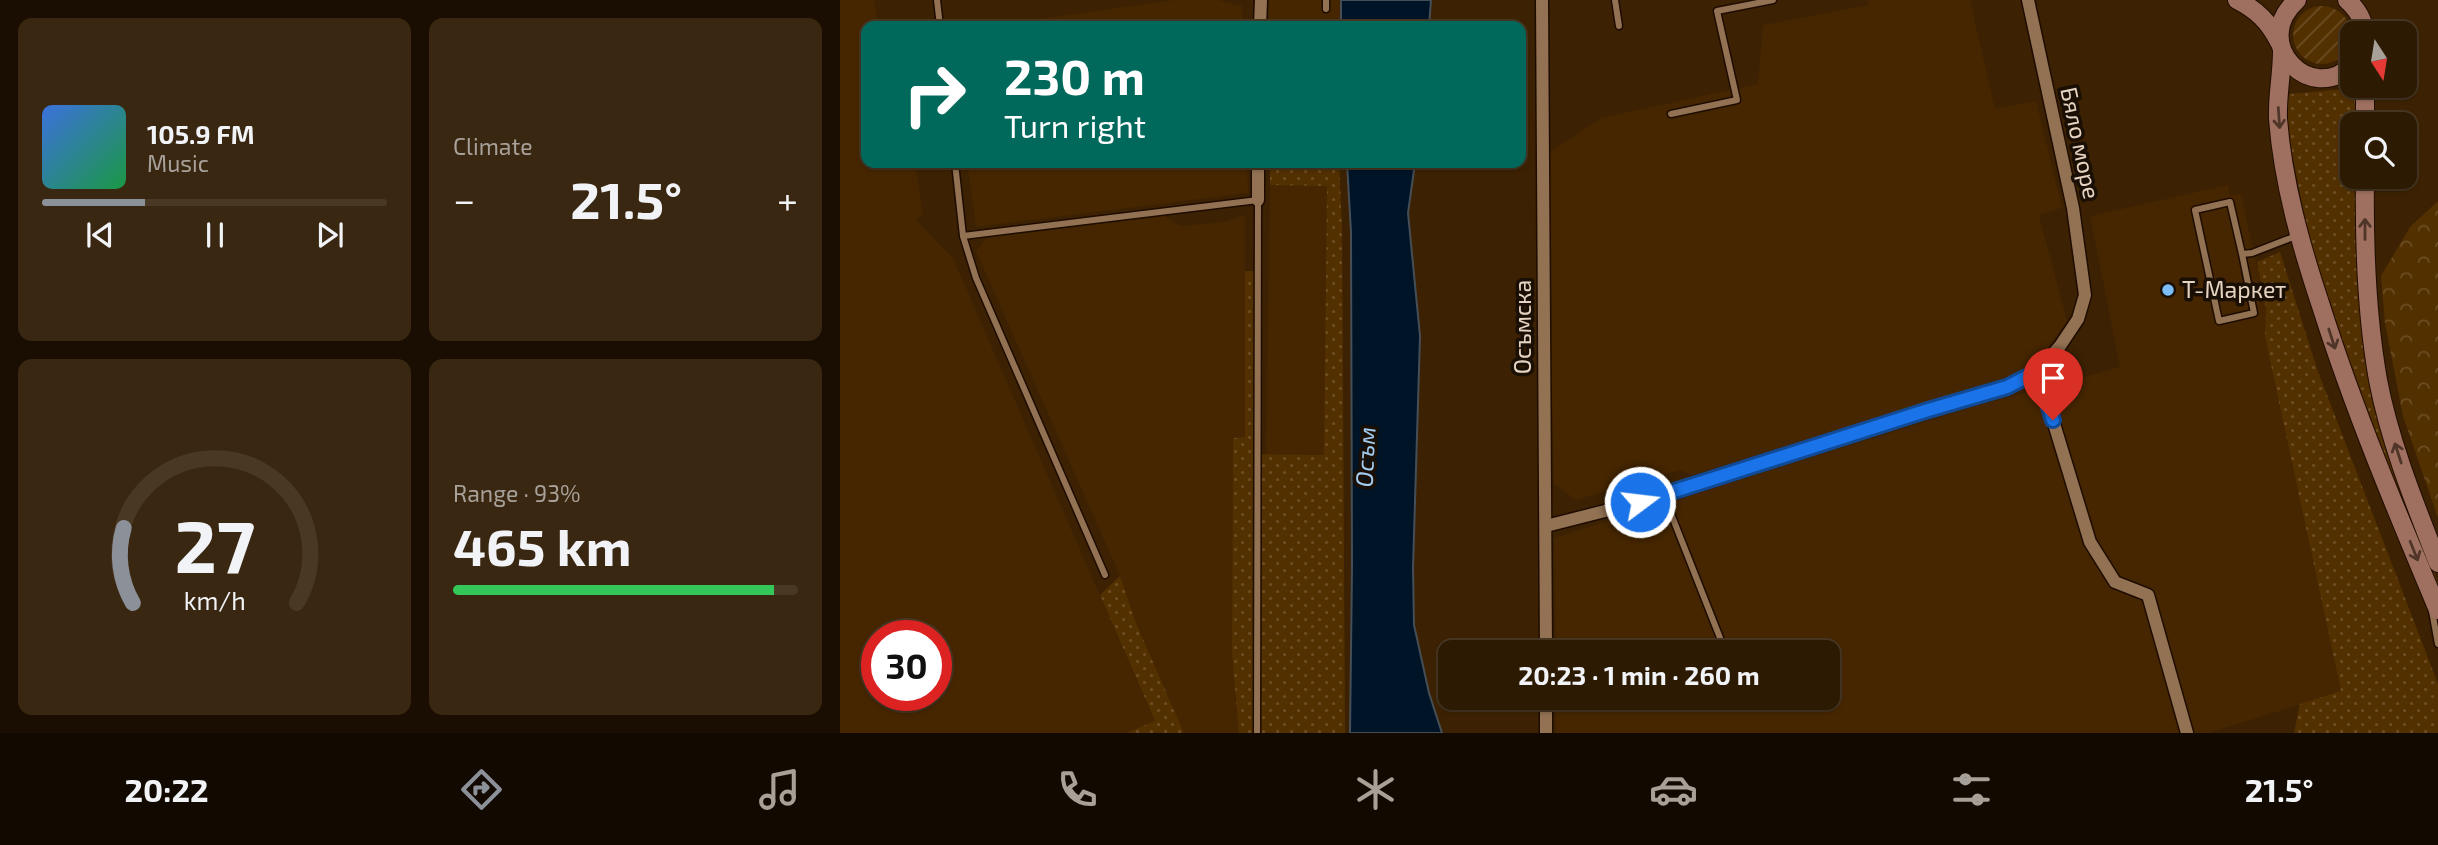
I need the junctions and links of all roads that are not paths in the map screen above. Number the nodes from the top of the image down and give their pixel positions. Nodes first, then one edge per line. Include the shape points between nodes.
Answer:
1 (937, 0) edge
2 (1261, 0) edge
3 (1326, 0) edge
4 (1542, 0) edge
5 (1615, 0) edge
6 (1714, 0) edge
7 (1773, 0) edge
8 (2028, 0) edge
9 (2237, 0) edge
10 (2275, 0) edge
11 (2297, 0) edge
12 (2347, 0) edge
13 (2368, 0) edge
14 (1326, 9) dead end
15 (1717, 11) junction
16 (939, 21) edge
17 (1260, 21) edge
18 (2363, 21) edge
19 (2366, 21) edge
20 (1619, 26) dead end
21 (2280, 42) junction
22 (2340, 73) edge
23 (1671, 114) dead end
24 (956, 168) edge
25 (1258, 168) edge
26 (2365, 189) edge
27 (1258, 200) junction
28 (963, 236) junction
29 (2298, 236) junction
30 (2242, 254) junction
31 (2038, 371) junction
32 (1664, 496) junction
33 (1546, 526) junction
34 (2438, 564) edge
35 (1105, 575) dead end
36 (2426, 582) junction
37 (2438, 610) edge
38 (1546, 640) edge
39 (1721, 640) edge
40 (2438, 644) edge
41 (1546, 710) edge
42 (1257, 733) edge
43 (1546, 733) edge
44 (2187, 733) edge

1 - 16 lane
2 - 17 street
3 - 14 lane
4 - 33 street, Осъмска
5 - 20 lane
6 - 15 lane
7 - 15 lane
8 - 31 street, Бяло море via 2073,208 2085,295 2078,318
9 - 21 street via 2261,15
10 - 21 street
11 - 21 street via 2282,19
12 - 18 street
13 - 19 street
15 - 23 lane via 1737,100
21 - 22 street via 2288,62 2298,71 2323,78
21 -> 29 street via 2278,120
24 - 28 lane
25 - 27 street
34 -> 26 street via 2405,475 2378,380 2364,259
27 - 28 lane
27 - 42 lane
28 - 35 lane via 976,278
29 - 30 lane
29 -> 36 street via 2359,418
30 - 30 lane via 2230,202 2195,210 2219,321 2254,313
31 - 32 street via 2007,387
31 - 44 street via 2090,542 2115,582 2148,595
32 - 33 street
32 - 39 lane
33 - 38 street, Осъмска
36 - 37 street
36 - 40 lane
41 - 43 street

